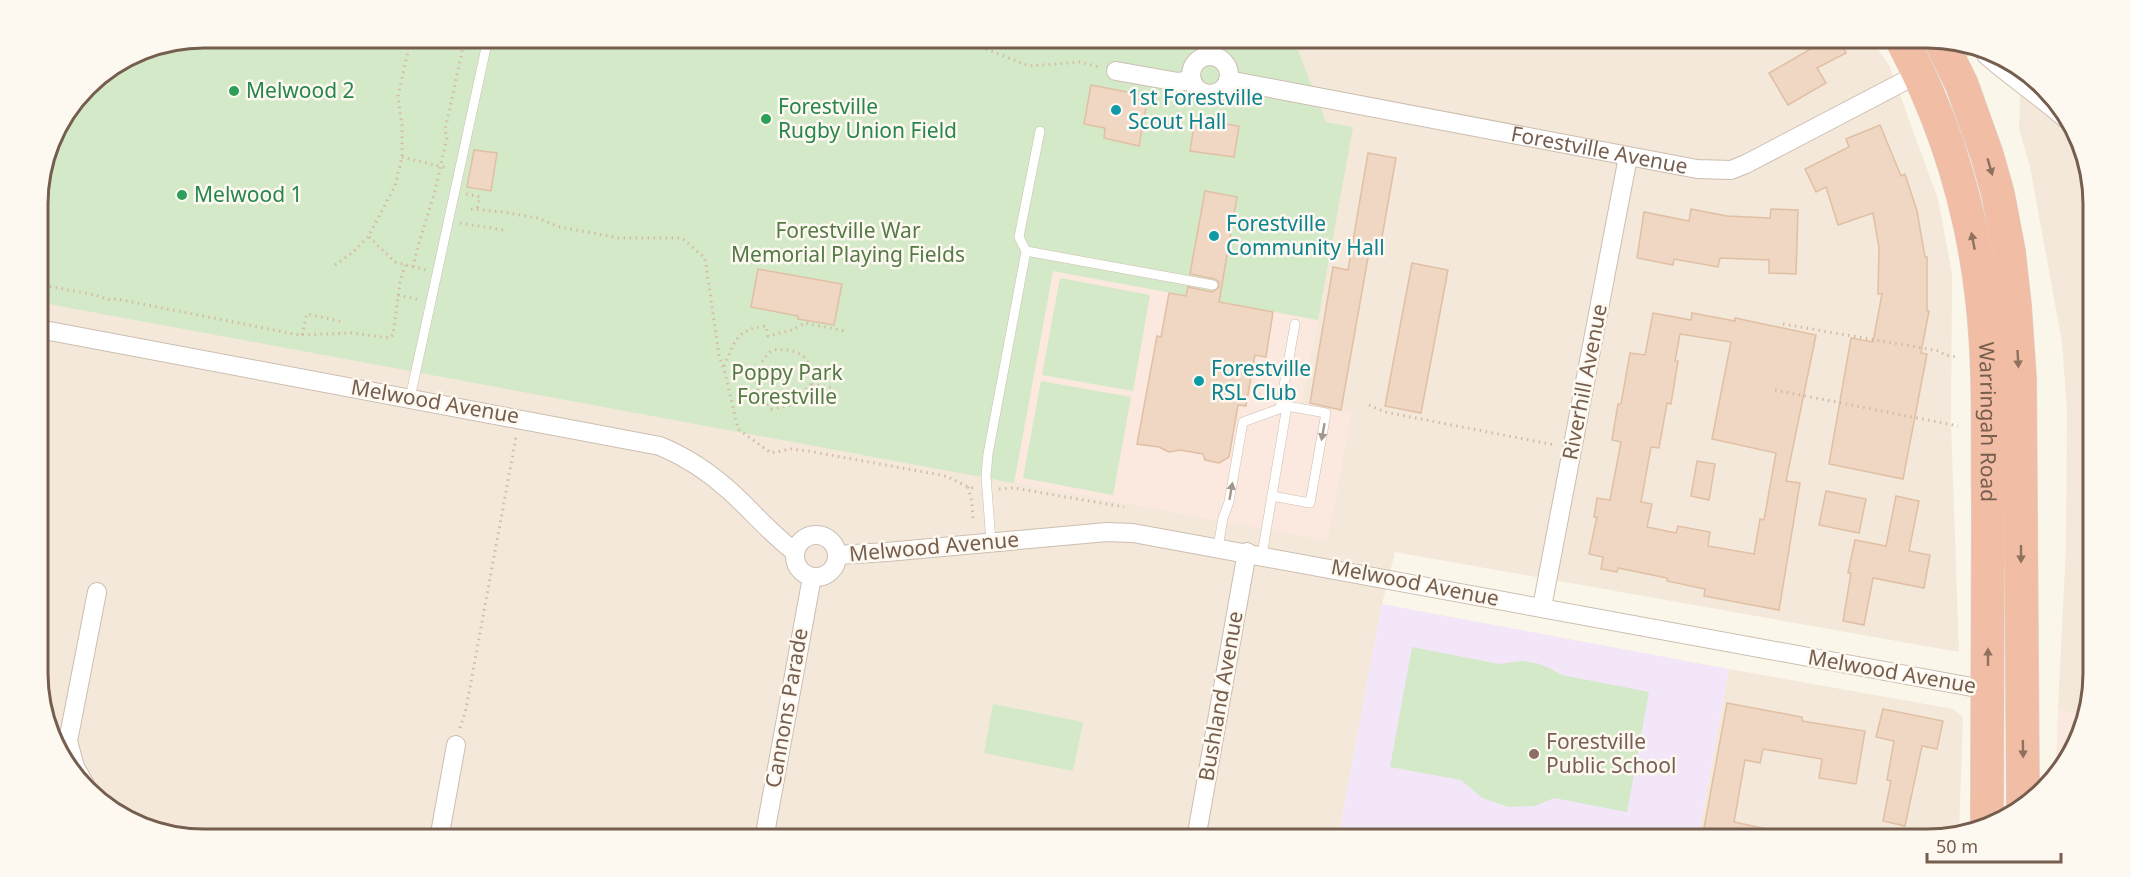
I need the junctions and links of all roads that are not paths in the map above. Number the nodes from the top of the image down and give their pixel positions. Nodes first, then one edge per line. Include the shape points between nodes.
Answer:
1 (486, 48) edge
2 (1906, 48) edge
3 (1950, 50) edge
4 (1953, 50) edge
5 (1956, 51) edge
6 (1982, 58) edge
7 (2004, 69) edge
8 (1116, 71) road end
9 (1920, 73) junction
10 (2021, 79) edge
11 (1192, 80) junction
12 (1228, 80) junction
13 (2026, 88) junction
14 (2035, 92) edge
15 (1040, 131) dead end
16 (1628, 157) junction
17 (1026, 251) junction
18 (1213, 285) dead end
19 (1295, 324) dead end
20 (48, 331) edge
21 (410, 398) junction
22 (1284, 407) junction
23 (1272, 496) junction
24 (991, 542) junction
25 (1218, 548) junction
26 (795, 552) junction
27 (1254, 554) junction
28 (838, 555) junction
29 (812, 577) junction
30 (97, 592) dead end
31 (1542, 607) junction
32 (1988, 690) junction
33 (456, 745) road end
34 (72, 757) edge
35 (2023, 796) edge
36 (1987, 817) edge
37 (441, 829) edge
38 (766, 829) edge
39 (1198, 829) edge

1 - 21 lane
2 - 9 highway, Warringah Road
3 - 9 highway, Forestville Avenue
4 -> 35 highway, Warringah Road via 1998,194 2015,306 2020,380
5 - 6 street via 1973,63
7 - 13 street
8 - 11 street via 1178,82
9 - 16 street, Forestville Avenue via 1731,170 1697,170
32 -> 9 highway, Warringah Road via 1987,391 1982,299 1960,182
10 - 13 street
11 - 12 street via 1199,90 1210,94 1222,90
11 - 12 street via 1196,63 1207,57 1224,63
12 - 16 street, Forestville Avenue
13 - 14 street
15 - 17 lane via 1019,237
16 - 31 street, Riverhill Avenue
17 - 18 lane
17 - 24 lane via 988,454
19 - 22 lane
20 - 21 street, Melwood Avenue
21 - 26 street, Melwood Avenue via 660,446 688,458 729,490
22 - 23 lane
22 -> 23 lane via 1326,413 1310,503
25 -> 22 lane via 1243,422
23 - 27 lane
24 - 25 street, Melwood Avenue via 1119,531
24 - 28 street, Melwood Avenue
25 - 27 street, Melwood Avenue
26 - 28 street via 802,540 814,535 833,542
26 - 29 street via 801,571
27 - 31 street, Melwood Avenue
27 - 39 street, Bushland Avenue
28 - 29 street via 830,572
29 - 38 street, Cannons Parade
30 - 34 street via 68,741
31 - 32 street, Melwood Avenue
32 - 36 highway, Warringah Road
33 - 37 street

